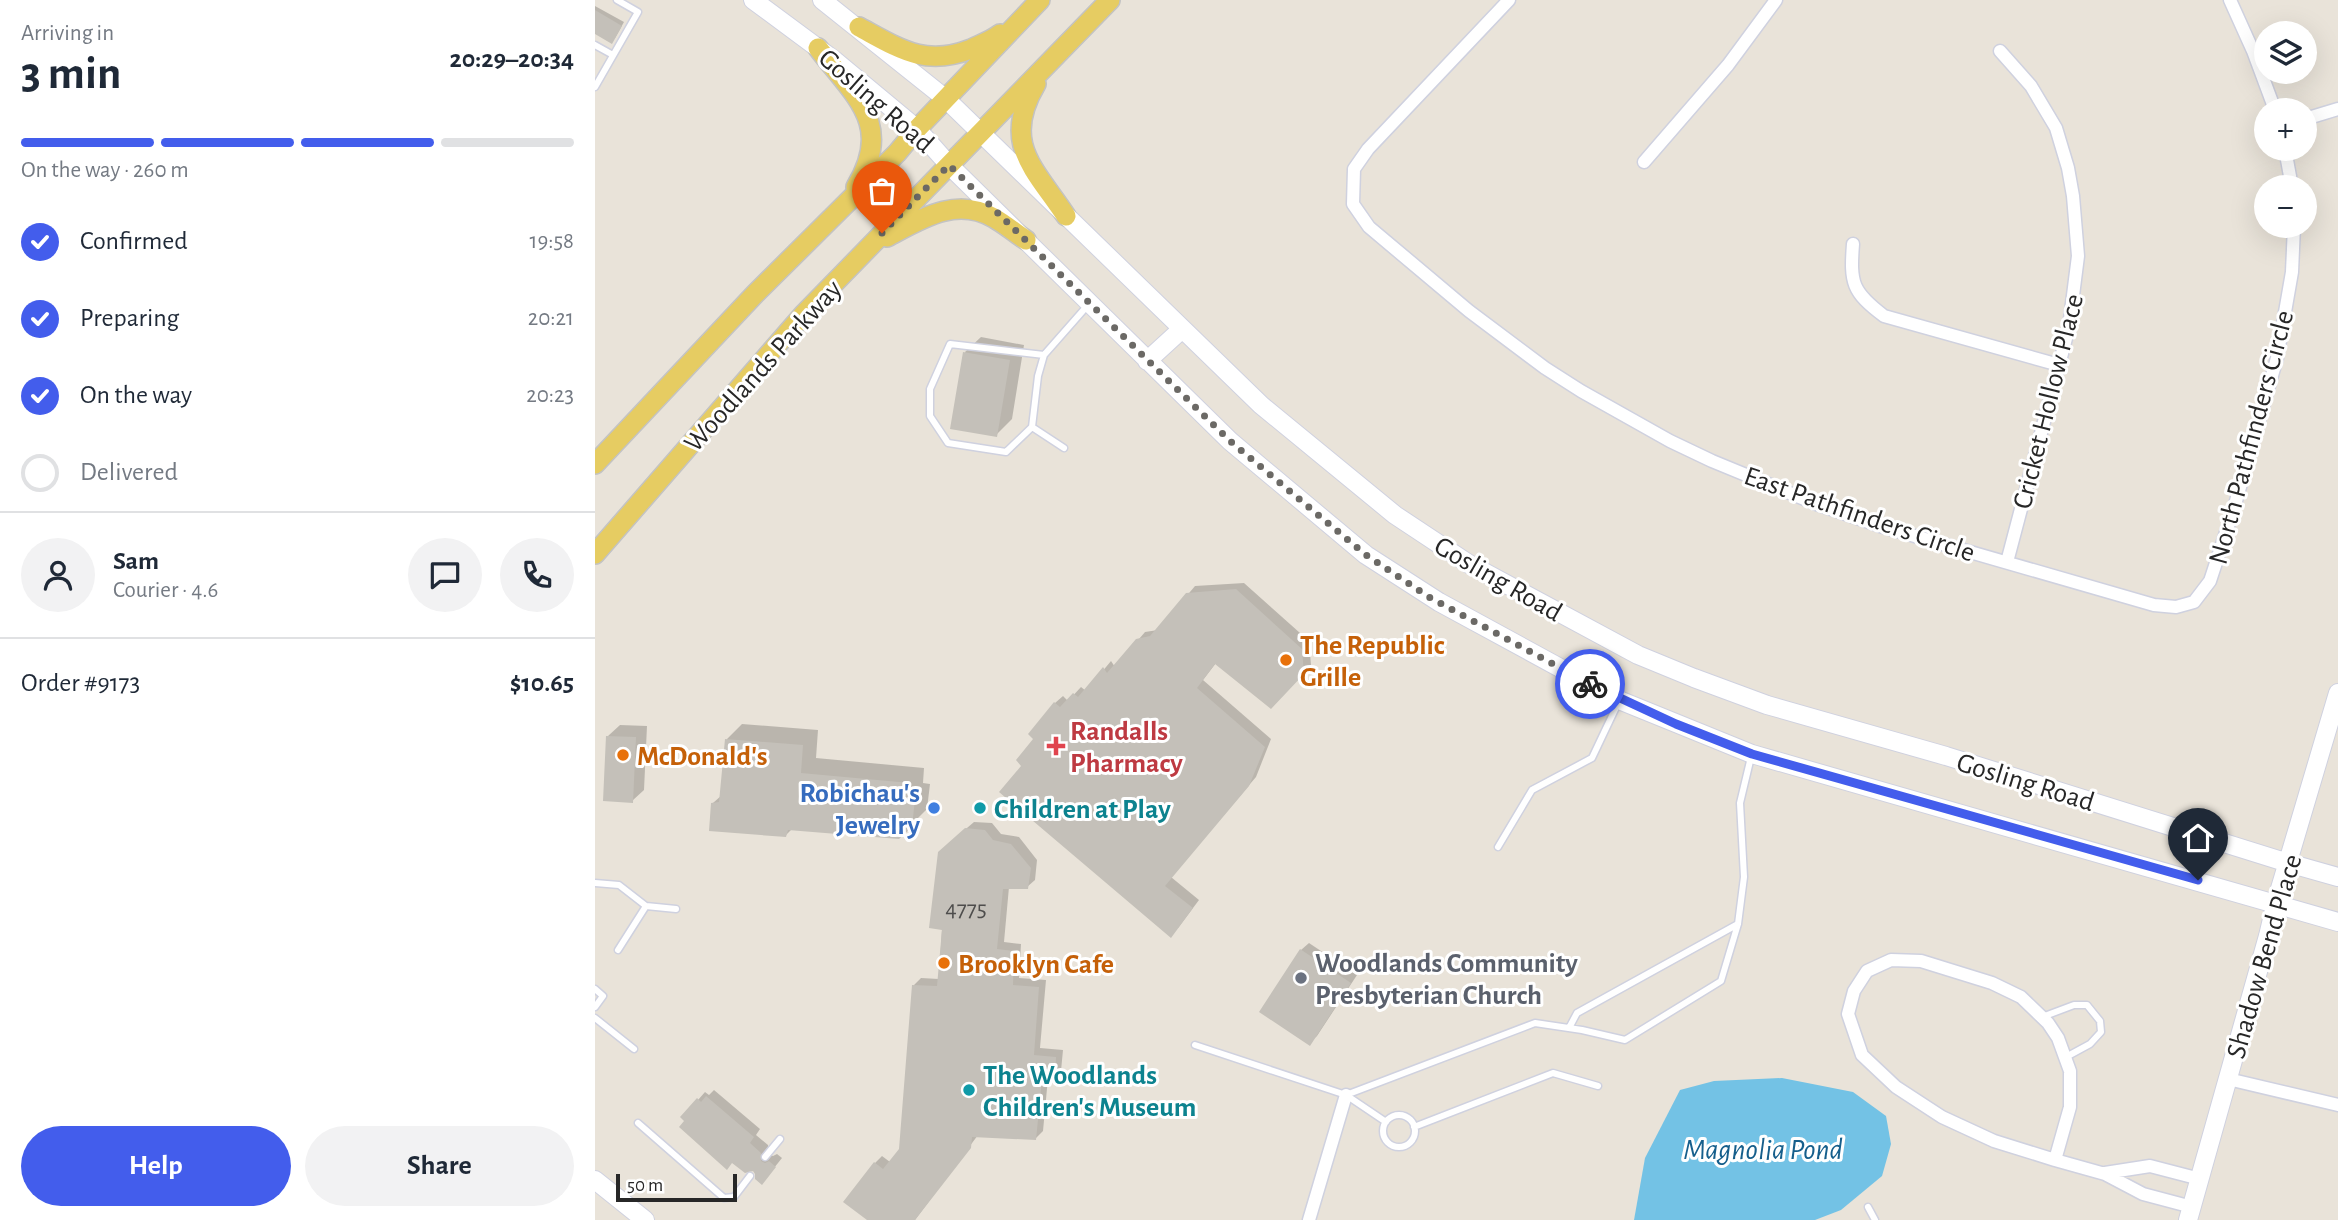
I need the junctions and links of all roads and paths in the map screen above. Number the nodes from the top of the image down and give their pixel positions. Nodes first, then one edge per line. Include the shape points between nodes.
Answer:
1 (617, 0) edge
2 (753, 0) edge
3 (822, 0) edge
4 (1041, 0) edge
5 (1110, 0) edge
6 (1509, 0) edge
7 (1776, 0) edge
8 (2230, 0) edge
9 (1024, 17) junction
10 (859, 27) junction
11 (595, 45) edge
12 (818, 48) junction
13 (2000, 51) dead end
14 (613, 55) junction
15 (1049, 61) junction
16 (595, 87) edge
17 (2271, 98) edge
18 (946, 99) junction
19 (2338, 109) edge
20 (2317, 115) edge
21 (917, 129) junction
22 (980, 133) junction
23 (1643, 162) dead end
24 (949, 165) junction
25 (844, 206) junction
26 (1066, 216) junction
27 (2293, 238) edge
28 (1025, 240) junction
29 (1853, 244) dead end
30 (867, 248) junction
31 (1089, 303) junction
32 (1181, 329) junction
33 (1044, 355) junction
34 (1147, 361) junction
35 (2059, 365) junction
36 (632, 425) junction
37 (1032, 427) junction
38 (595, 448) edge
39 (1064, 448) dead end
40 (595, 464) edge
41 (595, 554) edge
42 (2007, 562) junction
43 (2195, 602) joint
44 (2338, 693) edge
45 (1619, 699) junction
46 (1752, 754) junction
47 (1498, 847) dead end
48 (2288, 863) junction
49 (2338, 877) edge
50 (595, 883) edge
51 (2276, 902) junction
52 (646, 906) junction
53 (677, 909) dead end
54 (2338, 922) edge
55 (1738, 923) junction
56 (618, 950) dead end
57 (595, 989) edge
58 (595, 1007) edge
59 (2042, 1017) junction
60 (595, 1018) edge
61 (1569, 1028) junction
62 (1195, 1045) dead end
63 (634, 1049) dead end
64 (2066, 1057) junction
65 (2228, 1079) junction
66 (1598, 1086) dead end
67 (1346, 1095) junction
68 (2338, 1105) edge
69 (1385, 1122) junction
70 (638, 1123) dead end
71 (1414, 1127) junction
72 (780, 1139) dead end
73 (765, 1157) dead end
74 (2055, 1160) junction
75 (2105, 1174) junction
76 (750, 1176) dead end
77 (2200, 1179) junction
78 (595, 1180) edge
79 (1868, 1207) dead end
80 (2190, 1214) edge
81 (645, 1220) edge
82 (1309, 1220) edge
83 (1875, 1220) edge

1 - 14 lane via 638,12
2 - 12 main road, Gosling Road
3 - 10 main road, Gosling Road
4 - 9 main road, Woodlands Parkway
5 - 15 main road, Woodlands Parkway
6 - 42 street, East Pathfinders Circle via 1354,169 1353,204 1369,227 1534,360 1670,441 1819,505
7 - 23 street via 1728,65
8 - 17 street
9 - 10 main road via 992,40 942,58 909,53
9 - 18 main road, Woodlands Parkway
10 - 18 main road, Gosling Road
11 - 14 lane
12 - 21 main road, Gosling Road
12 - 25 main road via 867,114 873,133 870,160
13 - 35 street, Cricket Hollow Place via 2045,106 2068,168 2078,257
14 - 16 lane
15 - 22 main road, Woodlands Parkway
15 - 26 main road via 1021,115 1020,134 1023,152
18 - 21 main road, Woodlands Parkway
18 - 22 main road, Gosling Road
19 - 20 street
21 - 24 main road, Gosling Road
21 - 25 main road, Woodlands Parkway
22 - 24 main road, Woodlands Parkway
22 - 26 main road, Gosling Road
24 - 28 main road, Gosling Road
24 - 30 main road, Woodlands Parkway
25 - 36 main road, Woodlands Parkway
26 - 32 main road, Gosling Road
27 - 43 street, North Pathfinders Circle via 2277,358 2210,581
28 - 30 main road via 994,218 971,208 954,208 920,219
28 - 31 main road, Gosling Road
29 - 35 street via 1851,275 1864,301 1884,316
30 - 41 main road, Woodlands Parkway
31 - 33 lane
31 - 34 main road, Gosling Road
32 - 34 main road
32 - 48 main road, Gosling Road via 1261,405 1395,515 1469,564 1639,655 1767,705
33 - 37 lane
33 - 37 lane via 950,344 930,389 930,416 948,443 1006,452
34 - 45 main road, Gosling Road via 1230,441 1366,555 1429,597
35 - 42 street, Cricket Hollow Place
36 - 38 street
36 - 40 main road, Woodlands Parkway
37 - 39 lane
42 - 43 street, East Pathfinders Circle via 2154,606
44 - 48 main road, Shadow Bend Place
45 - 46 main road, Gosling Road
45 - 47 lane via 1592,758 1532,790
46 - 51 main road, Gosling Road
46 - 55 lane via 1740,803 1744,877
48 - 49 main road, Gosling Road
48 - 51 main road, Shadow Bend Place
50 - 52 lane via 619,885
51 - 54 main road, Gosling Road
51 - 65 main road, Shadow Bend Place
52 - 53 lane
52 - 56 lane
55 - 61 lane via 1577,1013
55 - 61 lane via 1721,981 1711,988 1625,1040
57 - 58 lane via 603,996
59 - 64 street
59 - 64 lane via 2074,1005 2087,1005 2095,1012 2101,1032
59 - 74 street via 2021,997 1992,983 1921,961 1891,960 1867,971 1854,991 1848,1014 1862,1055 1917,1102 1975,1134
60 - 63 lane
61 - 67 lane via 1535,1023
62 - 67 lane
64 - 74 street via 2070,1107
65 - 68 street
65 - 77 main road, Shadow Bend Place
66 - 71 lane via 1553,1073
67 - 69 lane
67 - 82 street
69 - 71 lane via 1404,1116
69 - 71 lane via 1384,1137 1396,1147 1411,1142
70 - 76 lane via 724,1198 734,1197
72 - 73 lane
74 - 75 street
75 - 77 street via 2150,1166
75 - 80 street
77 - 80 main road, Shadow Bend Place
78 - 81 main road
79 - 83 lane

